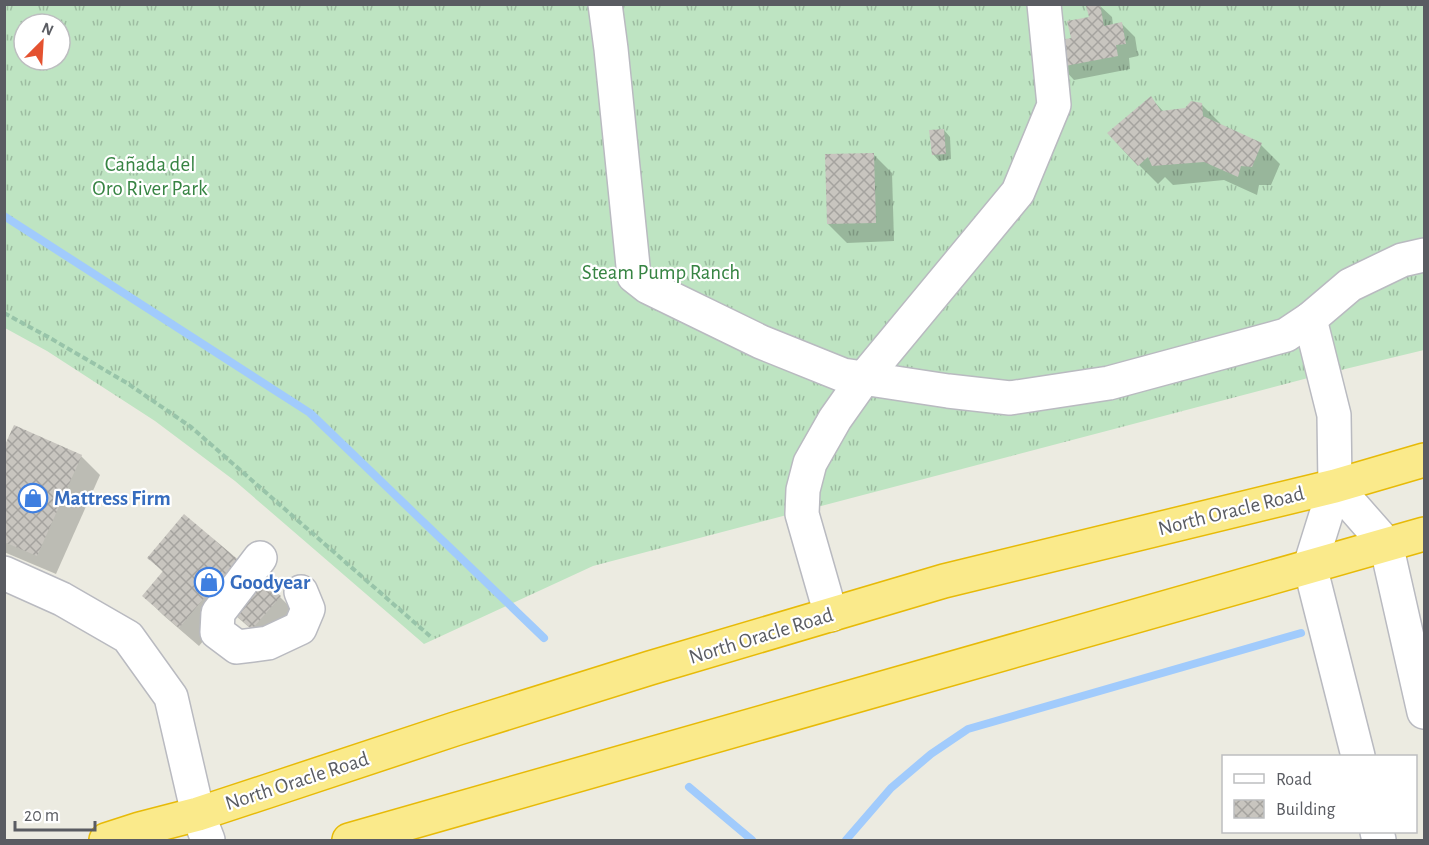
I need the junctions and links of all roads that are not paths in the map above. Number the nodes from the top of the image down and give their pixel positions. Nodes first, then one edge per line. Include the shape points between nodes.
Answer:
1 (606, 4) edge
2 (1044, 4) edge
3 (1425, 255) edge
4 (1310, 319) junction
5 (864, 378) junction
6 (1425, 460) edge
7 (1335, 486) junction
8 (1425, 534) edge
9 (1386, 544) junction
10 (260, 558) dead end
11 (1310, 566) junction
12 (4, 573) edge
13 (301, 592) dead end
14 (831, 615) junction
15 (1425, 712) edge
16 (1358, 755) edge
17 (203, 827) edge
18 (106, 840) edge
19 (349, 840) edge

1 - 5 street via 634,276 664,296 760,342 843,375
2 - 5 street via 1054,105 1018,192
3 - 4 street via 1402,260 1350,285
4 - 5 street via 1286,335 1109,383 1010,399
4 - 7 street via 1334,415
5 - 14 street via 810,463 803,489 802,514
6 - 7 highway, North Oracle Road
7 - 9 street
7 - 11 street
7 - 14 highway, North Oracle Road via 945,581
8 - 9 highway
9 - 11 highway
9 - 15 street
10 - 13 street via 218,613 217,632 237,647 268,644 300,628 308,609
11 - 16 street
11 - 19 highway
12 - 17 street via 62,599 128,637 171,697
14 - 17 highway, North Oracle Road via 455,729
17 - 18 highway, North Oracle Road via 140,829

